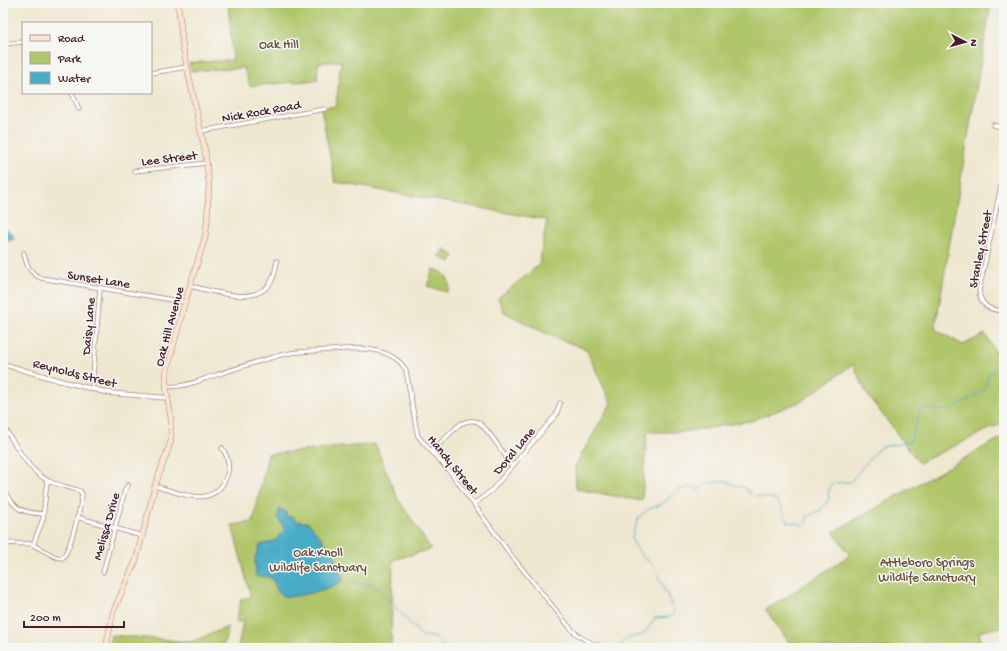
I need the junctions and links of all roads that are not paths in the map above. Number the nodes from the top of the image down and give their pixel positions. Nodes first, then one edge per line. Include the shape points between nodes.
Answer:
1 (178, 3) edge
2 (22, 42) edge
3 (3, 44) edge
4 (187, 67) junction
5 (152, 73) edge
6 (72, 94) edge
7 (80, 109) dead end
8 (325, 109) dead end
9 (993, 125) dead end
10 (1004, 128) edge
11 (201, 131) junction
12 (207, 163) junction
13 (134, 171) dead end
14 (1004, 172) edge
15 (24, 253) dead end
16 (277, 261) dead end
17 (190, 286) junction
18 (100, 288) junction
19 (185, 302) junction
20 (1004, 311) edge
21 (3, 364) edge
22 (166, 386) junction
23 (92, 389) junction
24 (168, 398) junction
25 (560, 403) dead end
26 (3, 426) edge
27 (222, 448) dead end
28 (432, 451) junction
29 (512, 466) junction
30 (47, 480) junction
31 (128, 485) dead end
32 (155, 486) junction
33 (3, 490) edge
34 (474, 504) junction
35 (43, 514) junction
36 (77, 517) junction
37 (115, 528) junction
38 (142, 536) junction
39 (3, 543) edge
40 (33, 544) junction
41 (103, 572) dead end
42 (106, 648) edge
43 (607, 648) edge

1 - 4 main road, Oak Hill Avenue
2 - 3 street
4 - 5 street
4 - 11 main road, Oak Hill Avenue
6 - 7 street
8 - 11 street, Nick Rock Road
9 - 10 street
11 - 12 main road, Oak Hill Avenue
12 - 13 street, Lee Street
12 - 17 main road, Oak Hill Avenue via 208,202 205,238
14 - 20 street, Stanley Street via 979,291 984,305
15 - 18 street, Sunset Lane via 28,267 41,278
16 - 17 street via 272,281 262,292 252,296
17 - 19 main road, Oak Hill Avenue
18 - 19 street, Sunset Lane
18 - 23 street, Daisy Lane
19 - 22 main road, Oak Hill Avenue via 168,364
21 - 23 street, Reynolds Street
22 - 24 main road, Oak Hill Avenue
22 - 28 street, Handy Street via 183,386 287,353 343,349 375,351 397,360 406,370 418,436
23 - 24 street, Reynolds Street
24 - 32 main road, Oak Hill Avenue via 171,440
25 - 29 street, Doral Lane via 556,415
26 - 30 street via 26,462
27 - 32 street via 227,456 228,472 222,485 210,496 194,497
28 - 29 street via 460,424 473,420 482,425
28 - 34 street, Handy Street
29 - 34 street, Doral Lane via 491,492
30 - 35 street
30 - 36 street via 80,491 82,494
31 - 37 street, Melissa Drive
32 - 38 main road, Oak Hill Avenue
33 - 35 street via 20,510
34 - 43 street, Handy Street via 510,555 572,630 587,642
35 - 40 street
36 - 37 street
36 - 40 street via 65,556 62,558
37 - 38 street
37 - 41 street, Melissa Drive
38 - 42 main road, Oak Hill Avenue via 136,560 113,612
39 - 40 street

